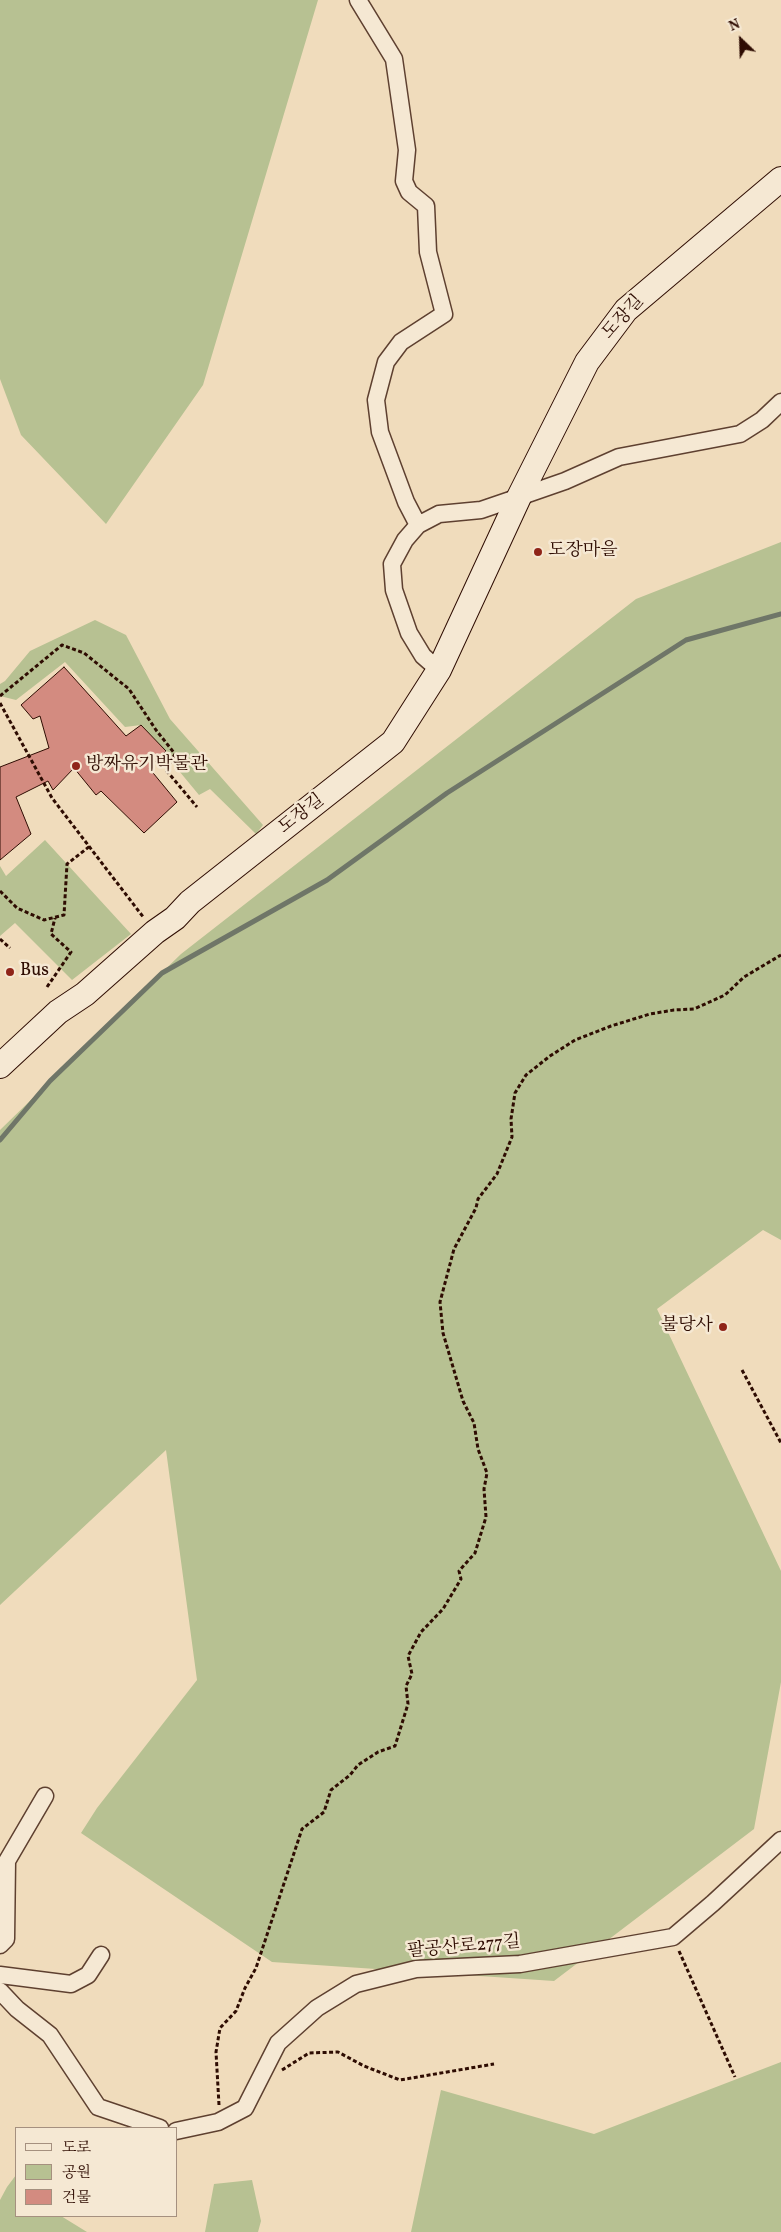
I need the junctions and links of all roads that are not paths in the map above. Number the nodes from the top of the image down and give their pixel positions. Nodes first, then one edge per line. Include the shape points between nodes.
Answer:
1 (358, 0) edge
2 (781, 179) edge
3 (781, 402) edge
4 (518, 497) junction
5 (418, 524) junction
6 (439, 670) junction
7 (0, 1066) edge
8 (45, 1796) dead end
9 (781, 1840) edge
10 (0, 1944) edge
11 (101, 1956) dead end
12 (0, 1975) edge
13 (0, 1991) edge
14 (157, 2127) edge
15 (178, 2131) edge

1 - 5 street via 394,59 407,150 404,181 410,192 426,206 428,252 444,314 401,342 386,362 376,400 380,432 406,502
2 - 4 street, 도장길 via 626,310 587,362
3 - 4 street via 740,434 619,457
4 - 5 street via 481,510 439,514
4 - 6 street, 도장길
5 - 6 street via 392,564 394,590 409,633 422,656
6 - 7 street, 도장길 via 393,742 190,902 85,994 58,1012
8 - 10 street via 8,1861 6,1939
9 - 15 street, 팔공산로277길 via 673,1937 520,1964 416,1969 356,1984 317,2008 278,2043 245,2108 218,2122
11 - 12 street via 88,1975 71,1984
13 - 14 street via 50,2035 98,2107

